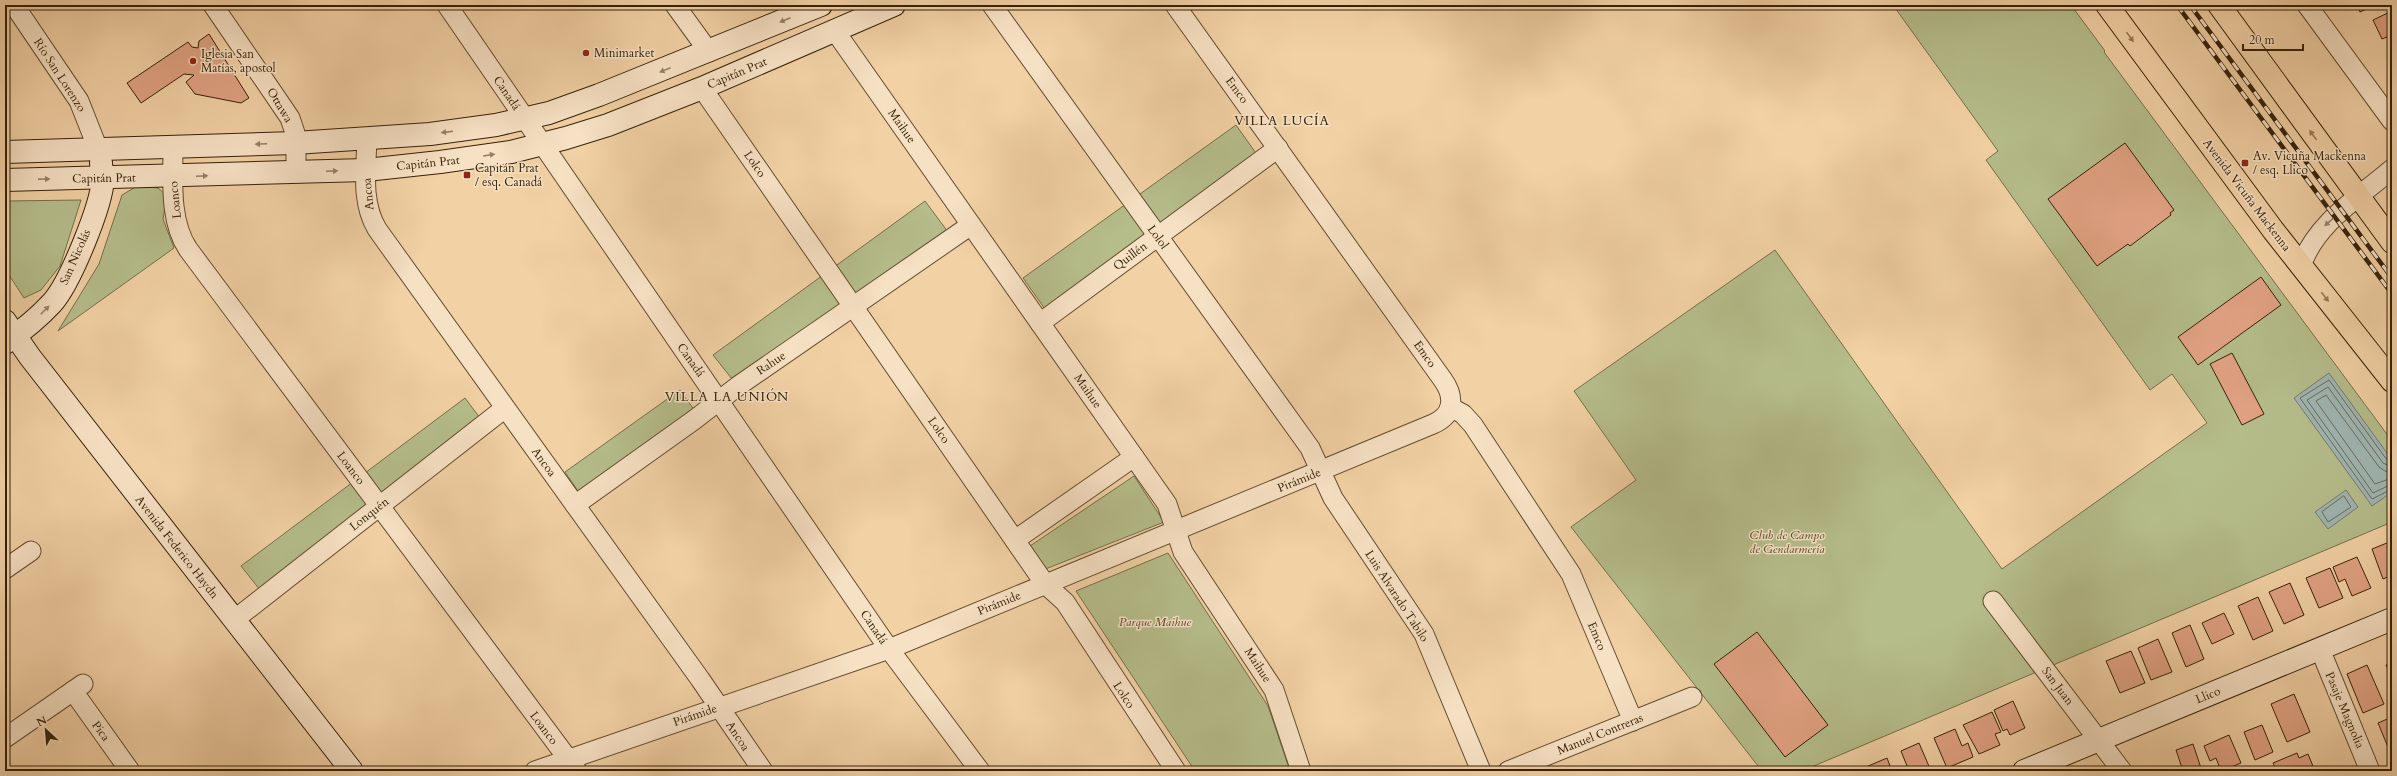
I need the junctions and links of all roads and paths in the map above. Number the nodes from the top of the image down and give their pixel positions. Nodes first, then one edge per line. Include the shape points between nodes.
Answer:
1 (14, 5) edge
2 (214, 5) edge
3 (447, 5) edge
4 (675, 5) edge
5 (821, 5) edge
6 (894, 5) edge
7 (992, 5) edge
8 (1175, 5) edge
9 (2107, 5) edge
10 (2219, 5) edge
11 (2307, 5) edge
12 (835, 31) junction
13 (709, 52) junction
14 (702, 88) junction
15 (525, 119) junction
16 (2392, 121) edge
17 (367, 139) junction
18 (295, 143) junction
19 (543, 145) junction
20 (173, 147) junction
21 (1278, 148) junction
22 (98, 149) junction
23 (5, 152) edge
24 (2392, 169) edge
25 (366, 170) junction
26 (296, 173) junction
27 (173, 177) junction
28 (103, 178) junction
29 (5, 180) edge
30 (2359, 197) junction
31 (971, 225) junction
32 (1157, 236) junction
33 (2392, 242) edge
34 (2301, 266) junction
35 (853, 306) junction
36 (1040, 323) junction
37 (8, 333) edge
38 (2392, 381) edge
39 (719, 401) junction
40 (1450, 407) junction
41 (505, 408) junction
42 (1134, 457) junction
43 (1320, 471) junction
44 (575, 505) junction
45 (380, 506) junction
46 (1176, 530) junction
47 (1015, 540) junction
48 (31, 551) dead end
49 (5, 569) edge
50 (1045, 584) junction
51 (1993, 601) dead end
52 (2392, 619) edge
53 (234, 620) junction
54 (889, 648) junction
55 (2320, 649) junction
56 (1692, 697) dead end
57 (719, 707) junction
58 (1633, 721) junction
59 (5, 738) edge
60 (2099, 740) junction
61 (572, 765) edge
62 (130, 771) edge
63 (352, 771) edge
64 (535, 771) edge
65 (763, 771) edge
66 (980, 771) edge
67 (1176, 771) edge
68 (1301, 771) edge
69 (1481, 771) edge
70 (1508, 771) edge
71 (2024, 771) edge
72 (2122, 771) edge
73 (2370, 771) edge

1 - 22 street, Río San Lorenzo via 78,101
2 - 18 street, Ottawa via 290,118
3 - 15 street, Canadá
4 - 13 street
5 -> 13 street
6 - 12 street, Capitán Prat
7 - 32 street, Lolol
8 - 21 street, Emco
9 -> 34 main road, Avenida Vicuña Mackenna
30 -> 10 main road
11 - 16 street
12 - 14 street, Capitán Prat
12 - 31 street, Maihue
13 -> 15 street via 569,106
14 - 19 street, Capitán Prat via 608,125
14 - 35 street, Lolco
15 -> 17 street via 464,130
15 - 19 street, Canadá
17 - 18 street
17 - 25 street, Ancoa
18 -> 20 street
18 - 26 street, Ottawa
25 -> 19 street, Capitán Prat via 484,156
19 - 39 street, Canadá
20 - 22 street
20 - 27 street, Loanco
21 - 32 street, Quillén
21 - 40 street, Emco via 1450,390
22 - 23 street
22 - 28 street, San Nicolás
24 - 30 street
26 -> 25 street, Capitán Prat
25 - 41 street, Ancoa via 366,202 373,221
27 -> 26 street, Capitán Prat
27 - 28 street, Capitán Prat
27 - 45 street, Loanco via 178,225 184,243
29 -> 28 street, Capitán Prat
37 -> 28 street, San Nicolás via 53,302 64,284 97,204
30 - 33 main road
30 -> 34 street via 2321,230 2307,249
31 - 35 street, Rahue
31 - 36 street, Maihue
32 - 36 street, Quillén
32 - 43 street, Lolol via 1310,448
34 -> 38 main road, Avenida Vicuña Mackenna
35 - 39 street, Rahue
35 - 47 street, Lolco
36 - 42 street, Maihue
37 - 53 street, Avenida Federico Haydn
39 - 44 street, Rahue
39 - 54 street, Canadá
40 - 43 street, Pirámide via 1441,420
40 - 58 street, Emco via 1463,414 1473,425 1571,574
41 - 44 street, Ancoa
41 - 45 street, Lonquén
42 - 46 street, Maihue via 1168,506
42 - 47 street
43 - 46 street, Pirámide
43 - 69 street, Luis Alvarado Tabilo via 1333,498 1424,634
44 - 57 street, Ancoa
45 - 53 street, Lonquén
45 - 61 street, Loanco
46 - 50 street, Pirámide
46 - 68 street, Maihue via 1184,552 1274,690
47 - 50 street, Lolco
48 - 49 street
50 - 54 street, Pirámide
50 - 67 street, Lolco via 1065,602
51 - 60 street, San Juan
52 - 55 street, Llico
53 - 63 street, Avenida Federico Haydn
54 - 57 street, Pirámide
54 - 66 street, Canadá
55 - 60 street, Llico
55 - 73 street, Pasaje Magnolia
56 - 58 street, Manuel Contreras
57 - 61 street, Pirámide
57 - 65 street, Ancoa
58 - 70 street, Manuel Contreras
59 - 62 street, Pica via 78,688
60 - 71 street, Llico
60 - 72 street, San Juan
61 - 64 street, Pirámide

